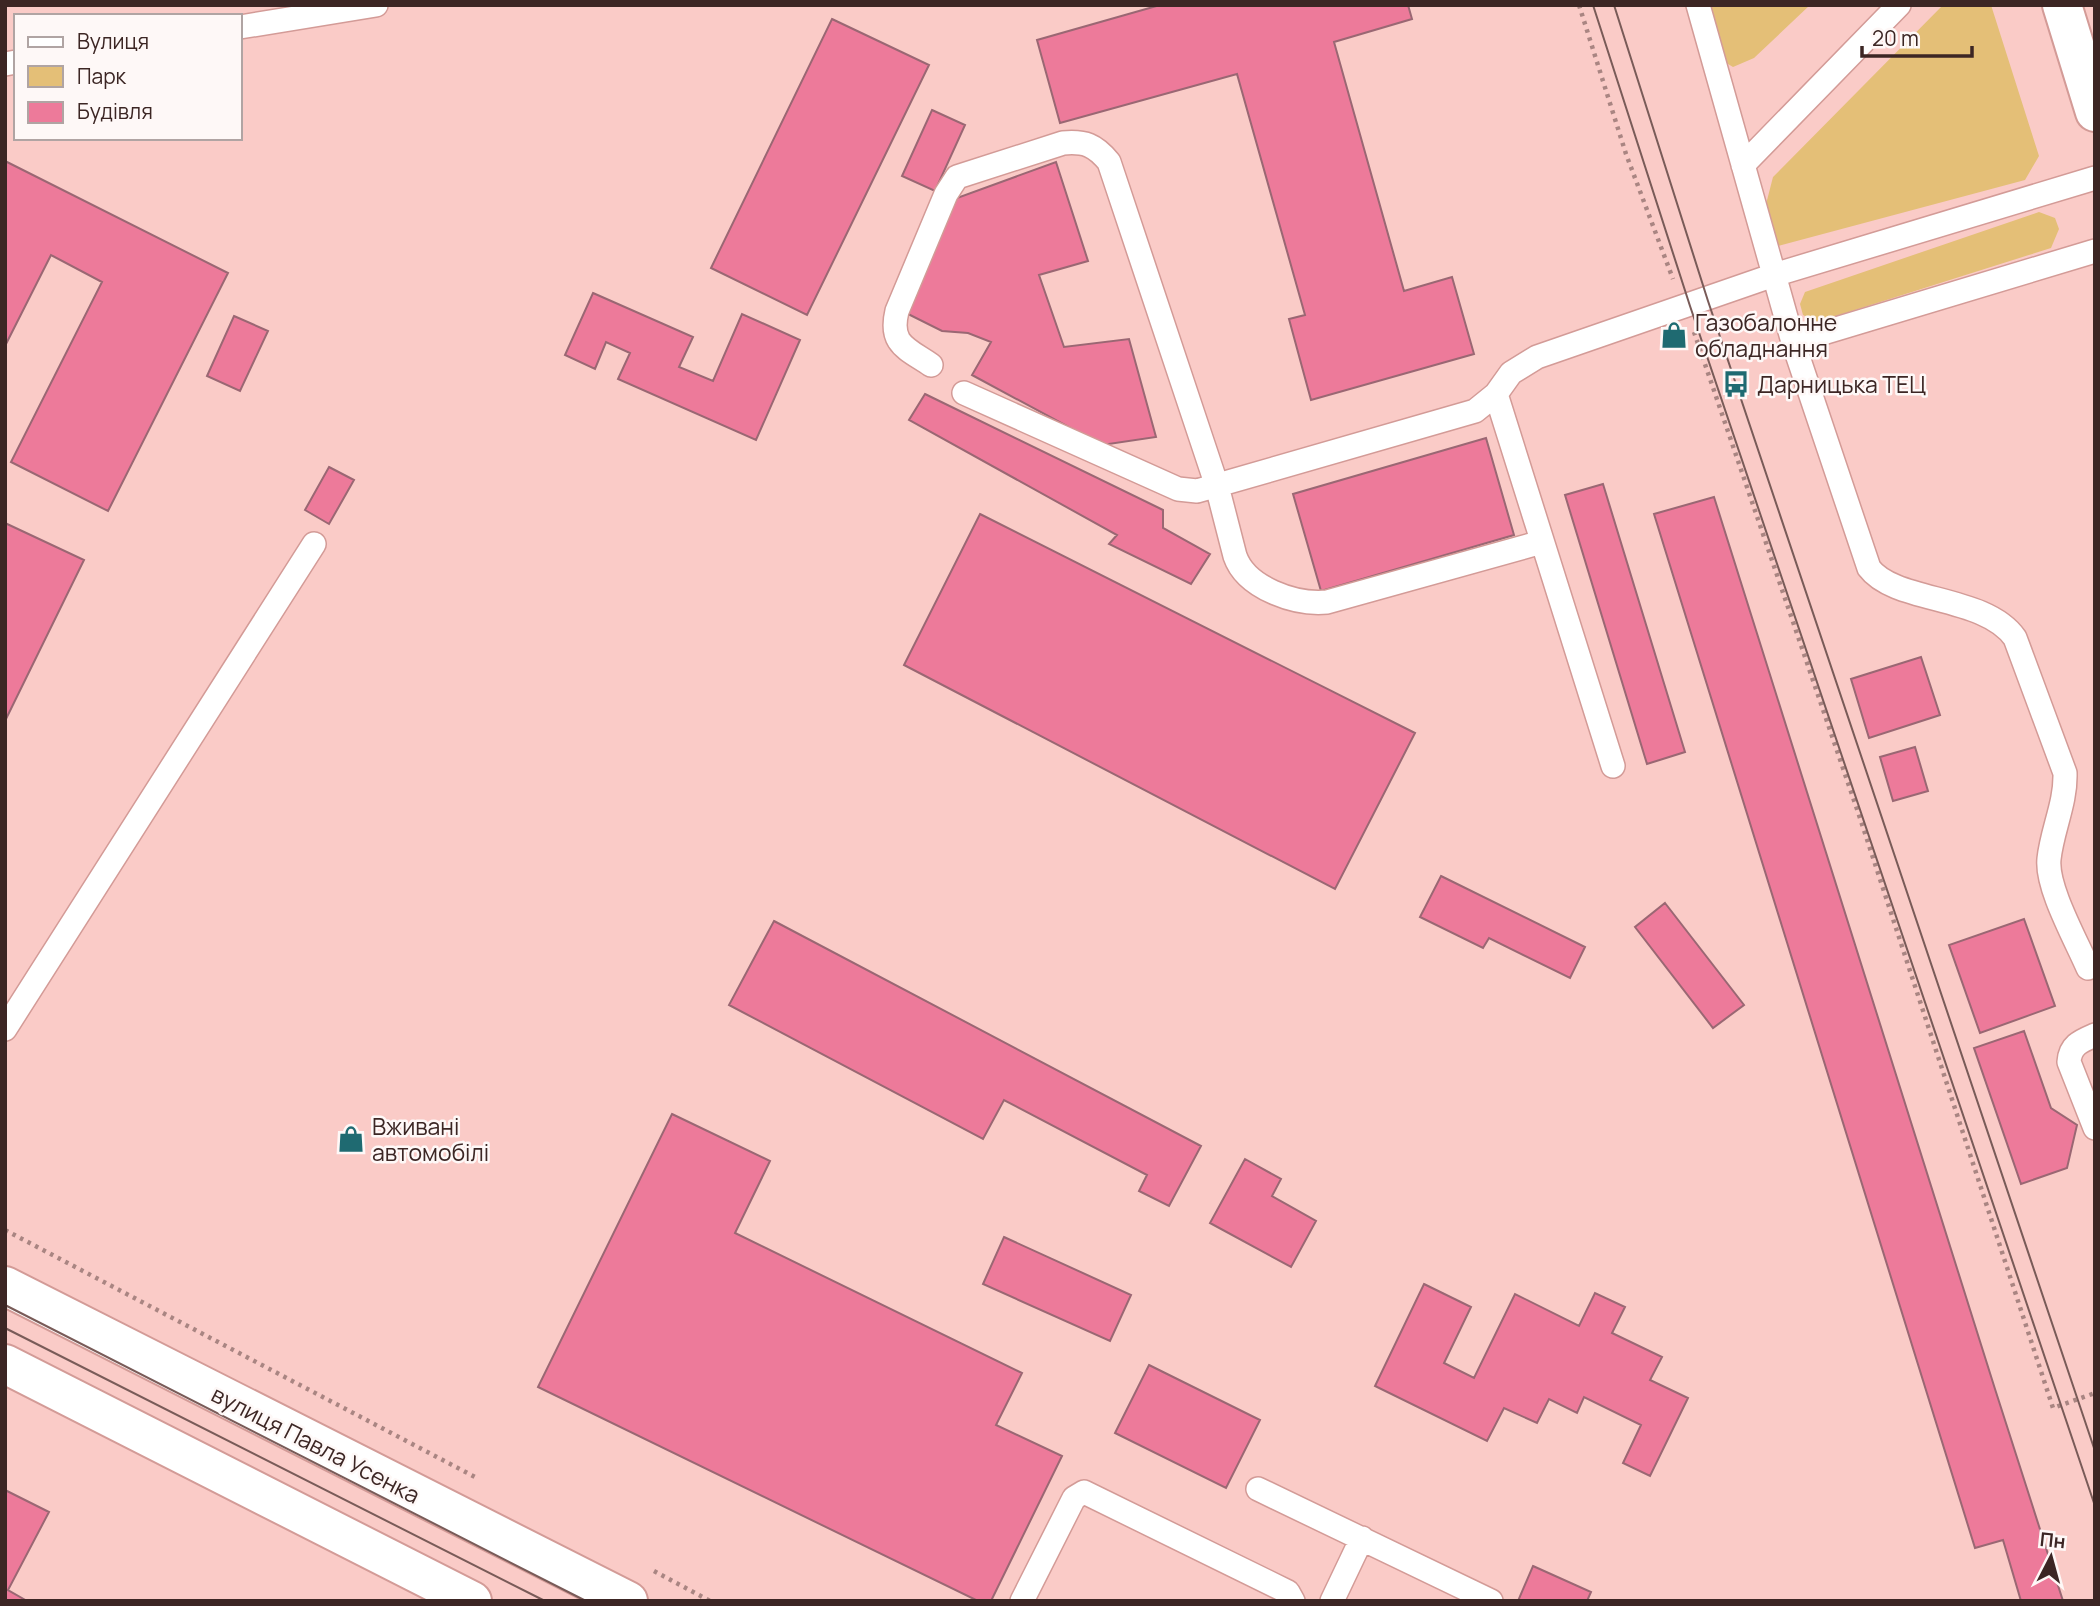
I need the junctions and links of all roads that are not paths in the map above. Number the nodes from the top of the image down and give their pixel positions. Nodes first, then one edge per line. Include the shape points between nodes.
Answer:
1 (376, 5) edge
2 (1698, 5) edge
3 (1899, 5) edge
4 (2062, 5) edge
5 (242, 27) edge
6 (2095, 112) edge
7 (1742, 165) junction
8 (2095, 178) edge
9 (2095, 251) edge
10 (1774, 275) junction
11 (1793, 342) junction
12 (931, 365) dead end
13 (964, 393) dead end
14 (1496, 394) junction
15 (1217, 486) junction
16 (1542, 542) junction
17 (314, 544) dead end
18 (1613, 766) dead end
19 (2088, 968) dead end
20 (5, 1029) edge
21 (2095, 1035) edge
22 (2095, 1128) edge
23 (5, 1286) edge
24 (5, 1364) edge
25 (1258, 1489) dead end
26 (1362, 1538) junction
27 (472, 1601) edge
28 (628, 1601) edge
29 (1023, 1601) edge
30 (1293, 1601) edge
31 (1332, 1601) edge
32 (1491, 1601) edge

1 - 5 lane
2 - 7 lane
3 - 7 lane
4 - 6 street
7 - 10 lane
8 - 10 lane
9 - 11 lane
10 - 11 lane
10 - 14 lane via 1536,357 1511,373
11 - 19 lane via 1863,558 1874,576 1990,616 2015,638 2065,773 2049,872
12 - 15 lane via 901,345 893,328 957,177 1063,143 1096,147 1109,162
13 - 15 lane via 1178,489
14 - 15 lane via 1475,411
14 - 16 lane
15 - 16 lane via 1239,567 1280,595 1311,604
16 - 18 lane
17 - 20 lane
21 - 22 lane via 2077,1043 2069,1062
23 - 28 street, вулиця Павла Усенка
24 - 27 street
25 - 26 lane
26 - 31 lane
26 - 32 lane
29 - 30 lane via 1074,1498 1084,1492 1287,1592

